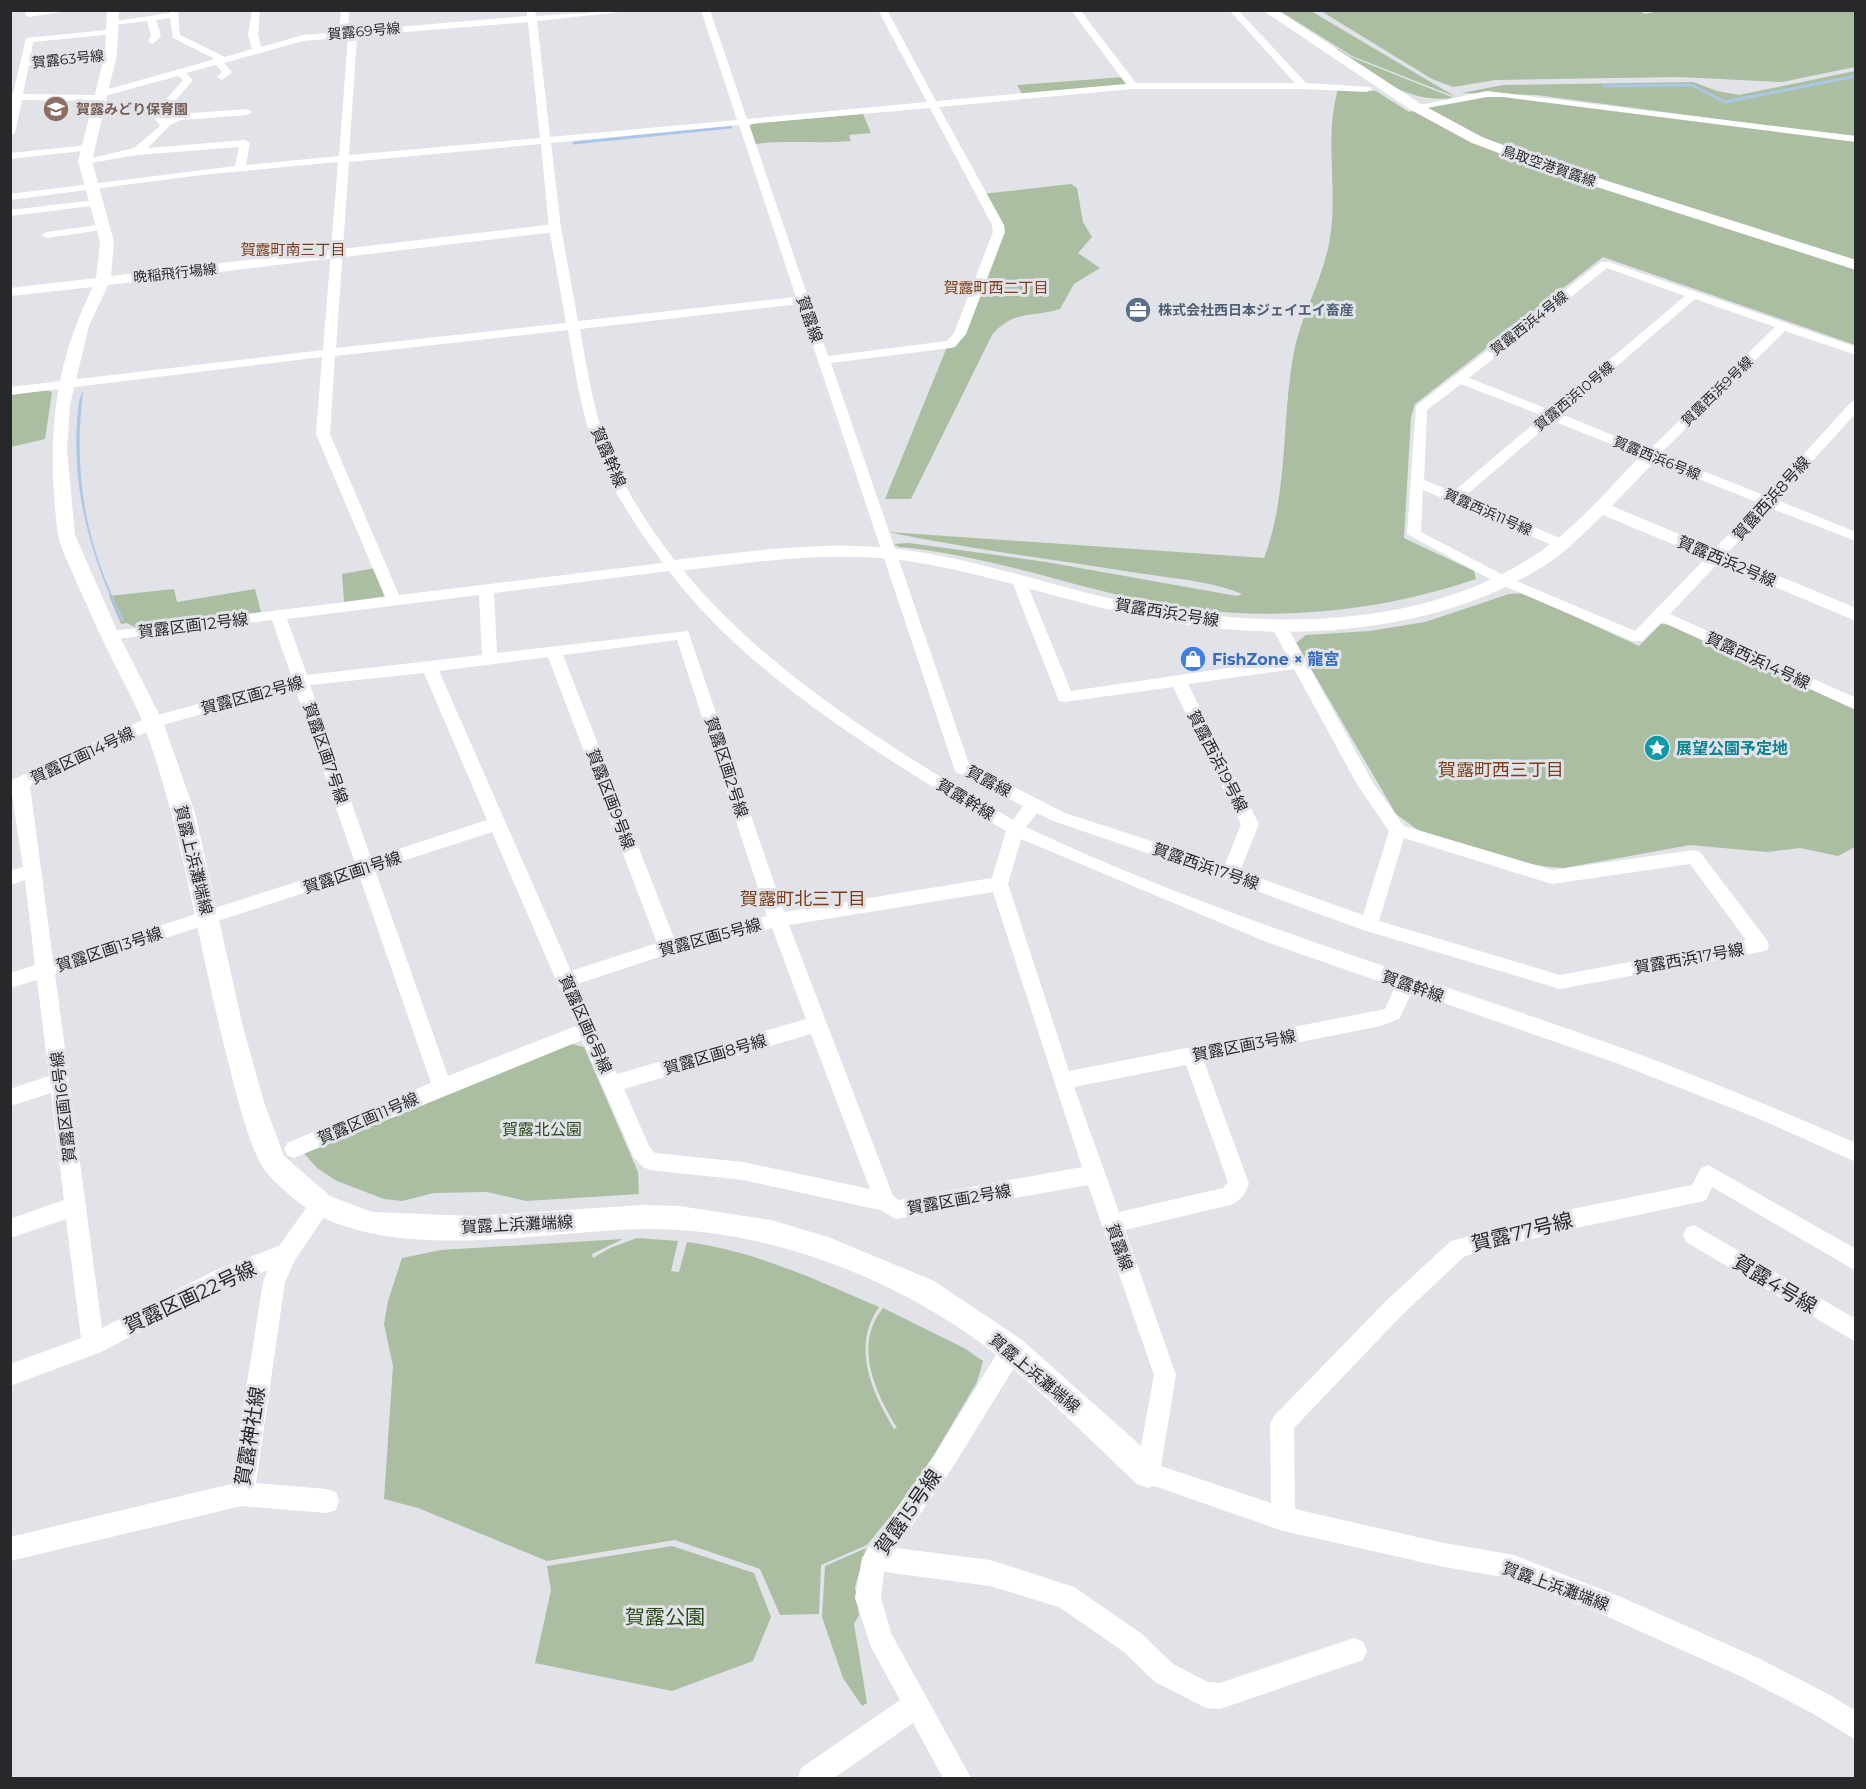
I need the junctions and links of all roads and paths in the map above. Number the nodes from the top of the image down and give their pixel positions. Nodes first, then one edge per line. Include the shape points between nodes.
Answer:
1 (70, 10) edge
2 (256, 10) edge
3 (345, 10) edge
4 (634, 10) edge
5 (705, 10) edge
6 (882, 10) edge
7 (1075, 10) edge
8 (1233, 10) edge
9 (1268, 10) edge
10 (35, 12) edge
11 (174, 13) edge
12 (532, 14) edge
13 (152, 18) junction
14 (113, 21) edge
15 (29, 32) junction
16 (348, 32) junction
17 (153, 41) dead end
18 (83, 46) junction
19 (261, 49) junction
20 (111, 54) junction
21 (219, 60) junction
22 (25, 63) junction
23 (262, 64) dead end
24 (178, 71) junction
25 (222, 77) dead end
26 (1133, 86) junction
27 (1303, 86) junction
28 (1367, 89) dead end
29 (100, 96) junction
30 (15, 97) edge
31 (932, 105) junction
32 (1416, 107) junction
33 (247, 112) dead end
34 (743, 122) junction
35 (164, 124) junction
36 (10, 132) edge
37 (1856, 139) edge
38 (547, 141) junction
39 (139, 152) junction
40 (86, 154) junction
41 (10, 156) edge
42 (344, 159) junction
43 (240, 169) junction
44 (94, 195) junction
45 (10, 197) edge
46 (10, 213) edge
47 (104, 227) junction
48 (555, 228) junction
49 (47, 235) dead end
50 (339, 255) junction
51 (1856, 265) edge
52 (103, 281) junction
53 (10, 292) edge
54 (1693, 295) junction
55 (803, 300) junction
56 (1783, 326) junction
57 (573, 327) junction
58 (1856, 351) edge
59 (331, 353) junction
60 (824, 360) junction
61 (1458, 378) junction
62 (68, 382) junction
63 (10, 391) edge
64 (1856, 405) edge
65 (1551, 415) junction
66 (1651, 455) junction
67 (1417, 482) junction
68 (1455, 498) junction
69 (1767, 502) junction
70 (1599, 507) junction
71 (1856, 537) edge
72 (1559, 543) junction
73 (888, 554) junction
74 (1718, 557) junction
75 (673, 566) junction
76 (1018, 579) junction
77 (1502, 580) junction
78 (486, 588) junction
79 (394, 600) junction
80 (278, 615) junction
81 (1660, 615) junction
82 (1856, 615) edge
83 (1279, 626) junction
84 (109, 635) junction
85 (554, 651) junction
86 (490, 659) junction
87 (1300, 663) junction
88 (429, 667) junction
89 (302, 681) junction
90 (1178, 681) junction
91 (1856, 705) edge
92 (153, 722) junction
93 (16, 786) edge
94 (1034, 804) junction
95 (495, 824) junction
96 (1015, 829) junction
97 (1398, 830) junction
98 (365, 868) junction
99 (33, 871) junction
100 (1230, 874) junction
101 (10, 878) edge
102 (999, 884) junction
103 (208, 916) junction
104 (778, 920) junction
105 (1369, 925) junction
106 (668, 947) junction
107 (47, 969) junction
108 (566, 980) junction
109 (10, 981) edge
110 (1406, 984) junction
111 (817, 1024) junction
112 (588, 1030) junction
113 (1192, 1054) junction
114 (60, 1081) junction
115 (1062, 1081) junction
116 (613, 1084) junction
117 (442, 1087) junction
118 (10, 1098) edge
119 (1853, 1145) edge
120 (294, 1149) dead end
121 (1095, 1174) junction
122 (885, 1202) junction
123 (321, 1204) junction
124 (75, 1206) junction
125 (1112, 1223) junction
126 (10, 1230) edge
127 (1694, 1235) dead end
128 (287, 1252) junction
129 (1856, 1261) edge
130 (1856, 1332) edge
131 (93, 1344) junction
132 (1012, 1350) junction
133 (10, 1375) edge
134 (1148, 1473) junction
135 (242, 1494) junction
136 (327, 1502) dead end
137 (1283, 1519) junction
138 (10, 1549) edge
139 (874, 1558) junction
140 (1354, 1651) dead end
141 (916, 1705) junction
142 (1856, 1727) edge
143 (811, 1779) edge
144 (958, 1779) edge

1 - 10 street
2 - 19 street via 253,35
3 - 16 street
4 - 12 street, 賀露69号線
5 - 34 street, 賀露線
6 - 31 street
7 - 26 street
8 - 27 street
9 - 32 main road, 鳥取空港賀露線
10 - 15 street
11 - 13 street
11 - 21 street via 176,36
12 - 16 street, 賀露69号線
12 - 38 street, 賀露幹線
13 - 14 street
13 - 17 street via 156,36
14 - 18 street
14 - 20 street, 賀露上浜灘端線
15 - 18 street
15 - 22 street
16 - 19 street, 賀露69号線
16 - 42 street
18 - 20 street, 賀露63号線
18 - 22 street, 賀露63号線
19 - 21 street, 賀露69号線
19 - 23 street
20 - 29 street, 賀露上浜灘端線
21 - 24 street, 賀露69号線
21 - 25 street via 227,72
22 - 30 street
24 - 29 street, 賀露69号線
24 - 35 street via 188,80 158,115
26 - 27 street
26 - 31 street
27 - 28 street
29 - 30 street, 賀露69号線
29 - 40 street, 賀露上浜灘端線
30 - 36 street
31 - 34 street
31 - 60 street via 999,232 960,334 944,346
32 - 37 street via 1503,94
32 - 51 main road, 鳥取空港賀露線 via 1464,134 1532,162
33 - 35 street via 179,117
34 - 38 street
34 - 55 street, 賀露線
35 - 39 street
38 - 42 street
38 - 48 street, 賀露幹線
39 - 40 street
39 - 43 street via 245,143
40 - 41 street
40 - 44 street, 賀露上浜灘端線
42 - 43 street
42 - 50 street
43 - 44 street
44 - 45 street
44 - 46 street
44 - 47 street, 賀露上浜灘端線
47 - 49 street
47 - 52 street, 賀露上浜灘端線 via 107,242
48 - 50 street, 晩稲飛行場線
48 - 57 street, 賀露幹線
50 - 52 street, 晩稲飛行場線
50 - 59 street
52 - 53 street, 晩稲飛行場線
52 - 62 street, 賀露上浜灘端線 via 81,326
54 - 56 street, 賀露西浜4号線
54 - 61 street, 賀露西浜4号線 via 1605,264
54 - 65 street, 賀露西浜10号線
55 - 57 street
55 - 60 street, 賀露線
56 - 58 street, 賀露西浜4号線
56 - 66 street, 賀露西浜9号線
57 - 59 street
57 - 75 street, 賀露幹線 via 587,400 608,464 644,528
59 - 62 street
59 - 79 street via 323,434
60 - 73 street, 賀露線
61 - 65 street, 賀露西浜6号線
61 - 67 street, 賀露西浜4号線 via 1421,409
62 - 63 street
62 - 84 street, 賀露上浜灘端線 via 58,450 66,536
64 - 69 street, 賀露西浜8号線
65 - 66 street, 賀露西浜6号線
65 - 68 street, 賀露西浜10号線
66 - 69 street, 賀露西浜6号線
66 - 70 street, 賀露西浜2号線
67 - 68 street, 賀露西浜11号線
67 - 77 street, 賀露西浜4号線 via 1414,534
68 - 72 street, 賀露西浜11号線
69 - 71 street, 賀露西浜6号線
69 - 74 street, 賀露西浜8号線
70 - 72 street, 賀露西浜2号線
70 - 74 street, 賀露西浜2号線
72 - 77 street, 賀露西浜2号線 via 1537,562
73 - 75 street, 賀露西浜2号線 via 769,555
73 - 76 street, 賀露西浜2号線
73 - 94 street, 賀露線 via 962,768
74 - 81 street, 賀露西浜8号線
74 - 82 street, 賀露西浜2号線
75 - 78 street
75 - 96 street, 賀露幹線 via 728,627 791,682 909,766
76 - 83 street, 賀露西浜2号線 via 1136,610
76 - 90 street via 1065,697
77 - 81 street, 賀露西浜8号線 via 1637,638
77 - 83 street, 賀露西浜2号線 via 1462,597 1399,614
78 - 79 street
78 - 86 street
79 - 80 street
80 - 84 street, 賀露区画12号線
80 - 89 street, 賀露区画7号線
81 - 91 street, 賀露西浜14号線
83 - 87 street
84 - 92 street, 賀露上浜灘端線
85 - 86 street, 賀露区画2号線
85 - 104 street, 賀露区画2号線 via 683,634
85 - 106 street, 賀露区画9号線
86 - 88 street, 賀露区画2号線
87 - 90 street
87 - 97 street via 1366,786
88 - 89 street, 賀露区画2号線
88 - 95 street, 賀露区画6号線
89 - 92 street, 賀露区画2号線
89 - 98 street, 賀露区画7号線
90 - 100 street, 賀露西浜19号線 via 1250,824
92 - 93 street, 賀露区画14号線
92 - 103 street, 賀露上浜灘端線 via 184,813
93 - 99 street, 賀露区画16号線
94 - 96 street, 賀露線
94 - 100 street, 賀露西浜17号線 via 1059,817
95 - 98 street, 賀露区画1号線
95 - 108 street, 賀露区画6号線
96 - 102 street, 賀露線
96 - 110 street, 賀露幹線 via 1253,929
97 - 105 street
97 - 105 street, 賀露西浜17号線 via 1552,877 1694,857 1760,945 1560,982
98 - 103 street, 賀露区画1号線
98 - 117 street, 賀露区画7号線
99 - 101 street
99 - 107 street, 賀露区画16号線
100 - 105 street, 賀露西浜17号線
102 - 104 street, 賀露区画5号線
102 - 115 street, 賀露線
103 - 107 street, 賀露区画13号線
103 - 123 street, 賀露上浜灘端線 via 250,1102 273,1163
104 - 106 street, 賀露区画5号線
104 - 111 street, 賀露区画2号線
106 - 108 street, 賀露区画5号線
107 - 109 street, 賀露区画13号線
107 - 114 street, 賀露区画16号線
108 - 112 street, 賀露区画6号線
110 - 113 street, 賀露区画3号線 via 1392,1014 1381,1018
110 - 119 street, 賀露幹線 via 1626,1058
111 - 116 street, 賀露区画8号線
111 - 122 street, 賀露区画2号線
112 - 116 street, 賀露区画6号線
112 - 117 street
113 - 115 street, 賀露区画3号線
113 - 125 street via 1239,1184 1230,1196
114 - 118 street
114 - 124 street, 賀露区画16号線
115 - 121 street, 賀露線
116 - 122 street, 賀露区画6号線 via 641,1152 650,1161 744,1171
117 - 120 street, 賀露区画11号線
121 - 122 street, 賀露区画2号線 via 914,1208 896,1210
121 - 125 street, 賀露線
123 - 128 street, 賀露神社線
123 - 132 street, 賀露上浜灘端線 via 372,1224 475,1228 643,1217 679,1218 771,1232 828,1249 924,1290
124 - 126 street
124 - 131 street, 賀露区画16号線
125 - 134 street, 賀露線 via 1166,1375
127 - 130 street, 賀露4号線
128 - 131 street, 賀露区画22号線 via 224,1277
128 - 135 street, 賀露神社線 via 274,1282
129 - 137 street, 賀露77号線 via 1708,1174 1700,1193 1567,1220 1459,1248 1394,1308 1282,1424
131 - 133 street
132 - 134 street, 賀露上浜灘端線
132 - 139 street, 賀露15号線 via 943,1462
134 - 137 street, 賀露上浜灘端線
135 - 136 street
135 - 138 street, 賀露神社線
137 - 142 street, 賀露上浜灘端線 via 1514,1567 1749,1667
139 - 140 street via 990,1573 1065,1596 1133,1643 1164,1673 1206,1695 1220,1696
139 - 141 street, 賀露15号線 via 867,1598 872,1616
141 - 143 street
141 - 144 street, 賀露15号線

